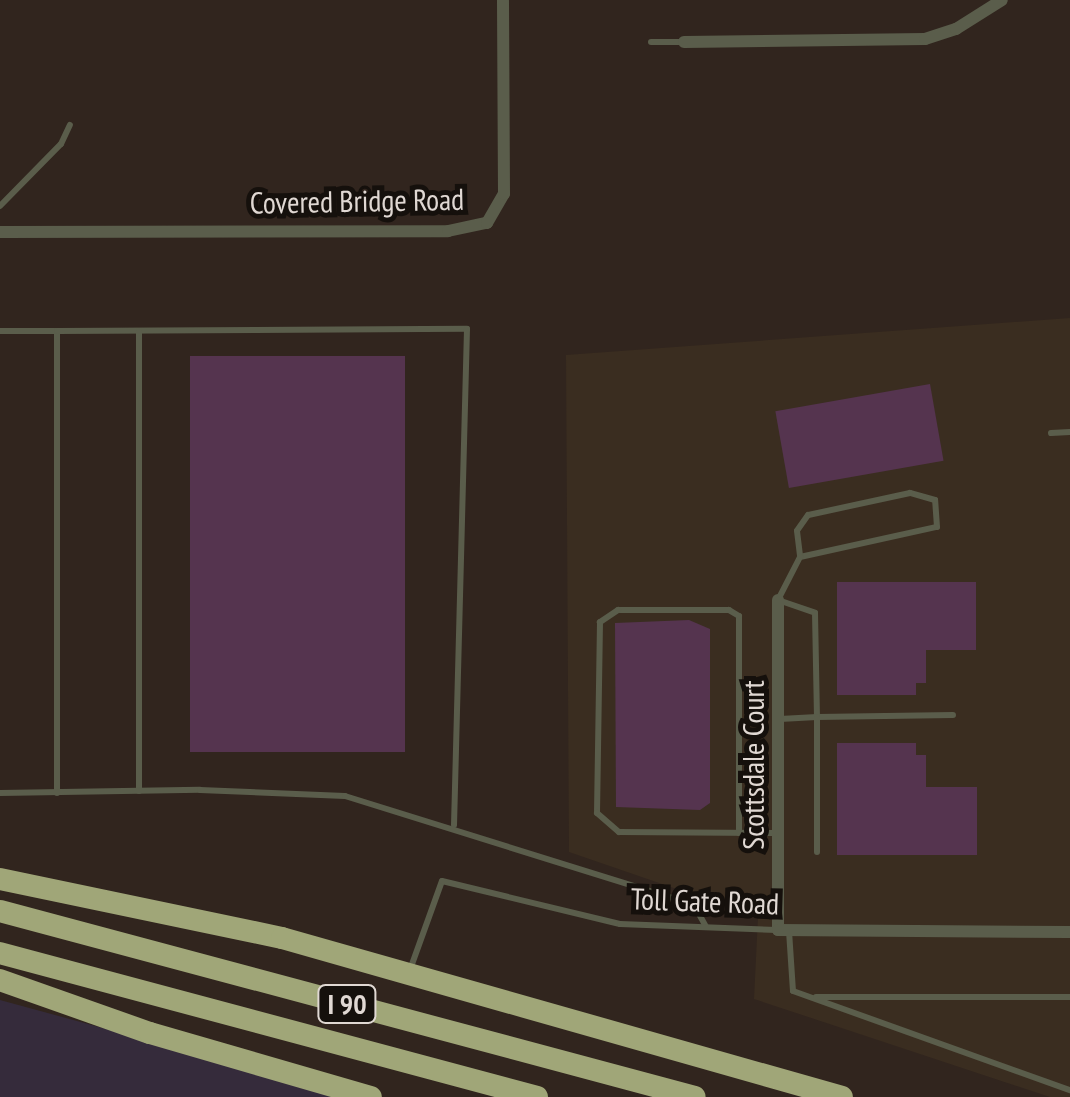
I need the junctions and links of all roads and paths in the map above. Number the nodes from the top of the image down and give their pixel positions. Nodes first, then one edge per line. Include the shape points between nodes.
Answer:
1 (503, 0) edge
2 (1002, 0) edge
3 (651, 42) dead end
4 (684, 42) joint
5 (70, 125) dead end
6 (0, 206) edge
7 (0, 232) edge
8 (0, 330) edge
9 (57, 331) junction
10 (139, 331) junction
11 (1070, 432) edge
12 (1052, 433) dead end
13 (800, 556) junction
14 (778, 600) junction
15 (953, 715) dead end
16 (818, 716) junction
17 (778, 719) junction
18 (139, 791) junction
19 (57, 793) junction
20 (0, 794) edge
21 (454, 825) junction
22 (739, 833) junction
23 (778, 833) junction
24 (818, 852) dead end
25 (0, 879) edge
26 (0, 910) edge
27 (706, 927) junction
28 (784, 930) junction
29 (1070, 932) edge
30 (0, 952) edge
31 (409, 973) junction
32 (0, 980) edge
33 (809, 997) junction
34 (1070, 997) edge
35 (1070, 1090) edge
36 (371, 1097) edge
37 (538, 1097) edge
38 (695, 1097) edge
39 (842, 1097) edge

1 - 7 street, Covered Bridge Road via 504,194 487,222 448,231
2 - 4 street via 956,30 925,39
3 - 4 lane
5 - 6 lane via 61,144
8 - 9 lane
9 - 10 lane
9 - 19 lane
10 - 18 lane
10 - 21 lane via 467,329
11 - 12 lane
13 - 13 lane via 797,531 808,515 910,493 935,500 937,527
13 - 14 lane
14 - 16 lane via 814,613
14 - 17 street, Scottsdale Court
15 - 16 lane
16 - 17 lane
16 - 24 lane
17 - 23 street, Scottsdale Court
18 - 19 lane
18 - 21 lane via 329,794
19 - 20 lane
21 - 27 lane via 694,905
22 - 22 lane via 619,832 597,813 600,622 618,610 728,610 739,616
22 - 23 lane
23 - 28 street, Scottsdale Court
25 - 31 highway via 282,938
26 - 38 highway, I 90
27 - 28 lane, Toll Gate Road
27 - 31 lane, Toll Gate Road via 554,913 442,880
28 - 29 street, Toll Gate Road
28 - 33 lane via 792,991
30 - 37 highway, I 90
31 - 39 highway
32 - 36 highway via 150,1033
33 - 34 lane
33 - 35 lane

